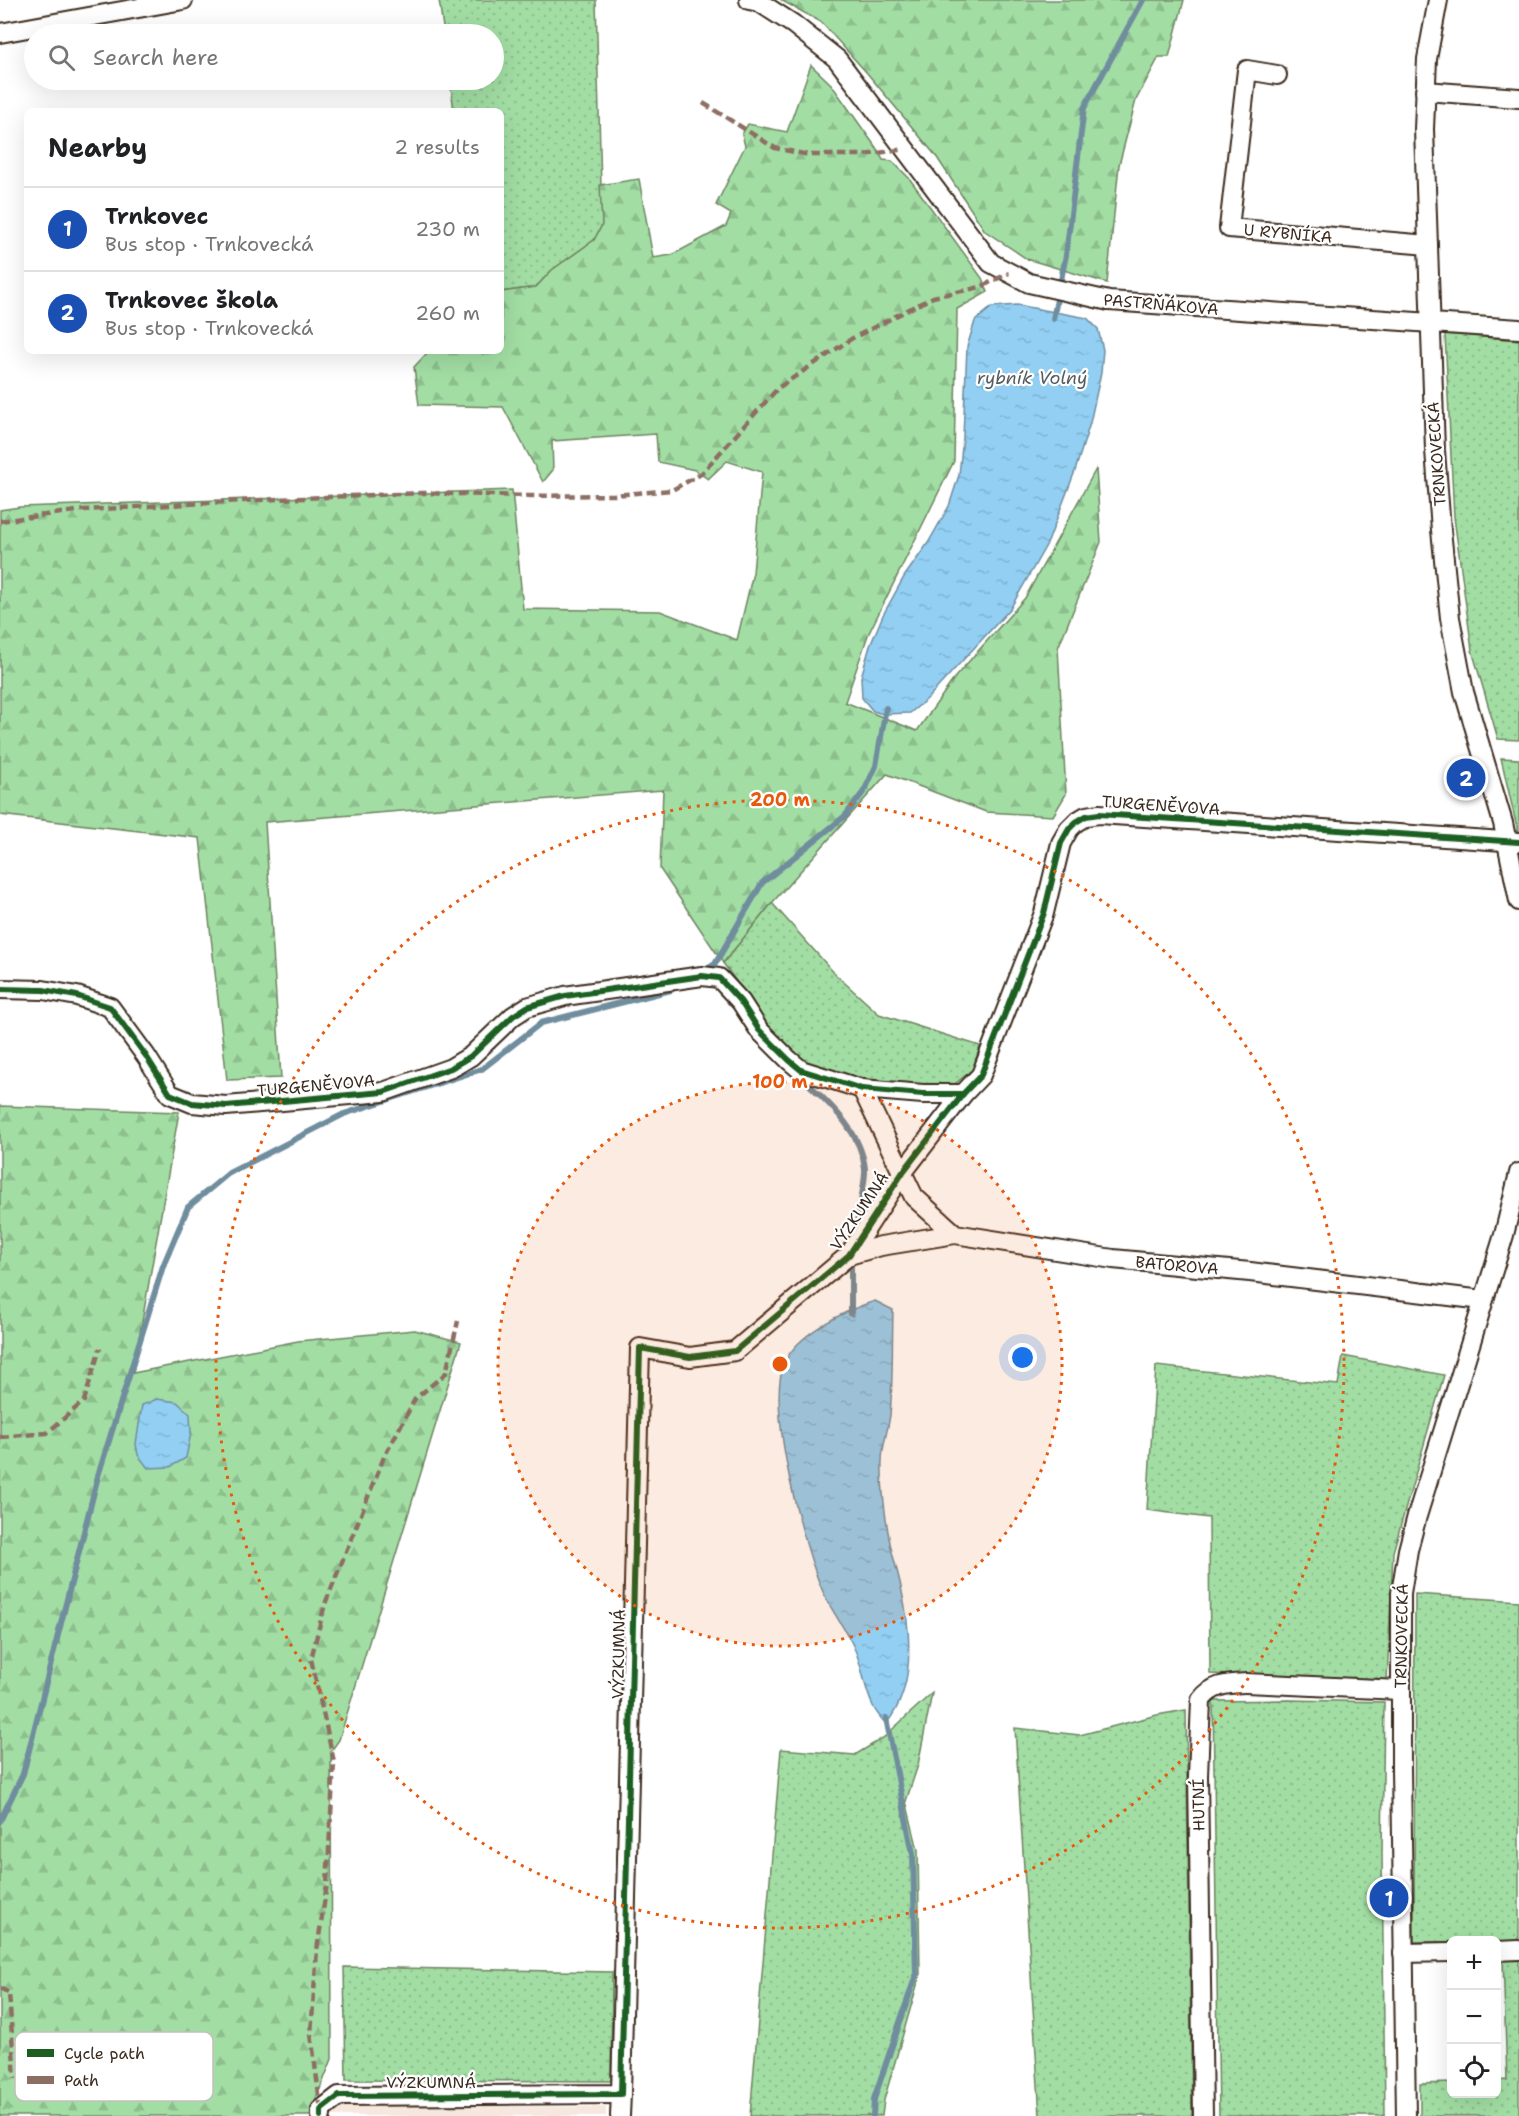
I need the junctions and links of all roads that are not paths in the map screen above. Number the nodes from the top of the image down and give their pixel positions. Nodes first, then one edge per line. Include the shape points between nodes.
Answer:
1 (183, 0) edge
2 (749, 0) edge
3 (1438, 0) edge
4 (46, 24) edge
5 (24, 28) edge
6 (0, 33) edge
7 (1277, 75) dead end
8 (1425, 91) junction
9 (1519, 98) edge
10 (1428, 245) junction
11 (1430, 323) junction
12 (1519, 329) edge
13 (1513, 842) edge
14 (1519, 901) edge
15 (0, 989) edge
16 (862, 1089) junction
17 (963, 1094) junction
18 (903, 1172) junction
19 (1518, 1182) edge
20 (954, 1234) junction
21 (849, 1256) junction
22 (1483, 1300) junction
23 (1400, 1690) junction
24 (1519, 1950) edge
25 (1501, 1951) edge
26 (1447, 1952) edge
27 (1403, 1953) junction
28 (621, 2094) junction
29 (321, 2116) edge
30 (620, 2116) edge
31 (1203, 2116) edge
32 (1406, 2116) edge

1 - 4 street
2 - 11 street, PASTRŇÁKOVA via 794,24 837,59 991,263 1029,283 1109,301
3 - 8 street, TRNKOVECKÁ
5 - 6 street
7 - 10 street, U RYBNÍKA via 1247,70 1229,228
8 - 9 street
8 - 10 street, TRNKOVECKÁ
10 - 11 street, TRNKOVECKÁ
11 - 12 street, PASTRŇÁKOVA
11 - 13 street, TRNKOVECKÁ via 1434,450 1450,618 1464,692
13 - 14 street, TRNKOVECKÁ
13 - 17 street, TURGENĚVOVA via 1099,814 1081,818 1069,828 1061,843 1044,914 981,1075
15 - 16 street, TURGENĚVOVA via 44,990 110,1007 170,1094 192,1103 226,1106 383,1092 451,1068 471,1056 527,1007 565,996 702,976 719,978 759,1030 801,1070
16 - 17 street, TURGENĚVOVA
16 - 18 street
17 - 18 street, VÝZKUMNÁ
18 - 20 street via 914,1197
18 - 21 street, VÝZKUMNÁ
19 - 22 street, TRNKOVECKÁ
20 - 21 street, BATOROVA via 881,1246
20 - 22 street, BATOROVA via 1113,1259
21 - 28 street, VÝZKUMNÁ via 735,1351 690,1357 640,1348
22 - 23 street, TRNKOVECKÁ via 1408,1550 1401,1593
23 - 27 street, TRNKOVECKÁ
23 - 31 street, HUTNÍ via 1246,1683 1221,1685 1208,1691 1202,1700 1198,1776
24 - 25 street
26 - 27 street
27 - 32 street, TRNKOVECKÁ
28 - 29 street, VÝZKUMNÁ via 339,2096 321,2110
28 - 30 street

